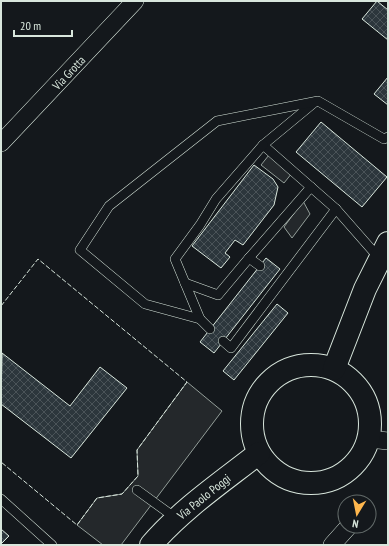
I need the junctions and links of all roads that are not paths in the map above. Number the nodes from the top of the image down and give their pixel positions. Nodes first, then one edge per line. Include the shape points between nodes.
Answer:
1 (135, 1) edge
2 (316, 102) junction
3 (388, 137) edge
4 (1, 143) edge
5 (263, 145) junction
6 (310, 187) junction
7 (336, 209) junction
8 (384, 251) edge
9 (249, 258) junction
10 (260, 266) dead end
11 (185, 283) junction
12 (200, 319) junction
13 (210, 329) dead end
14 (223, 341) dead end
15 (334, 369) junction
16 (378, 440) edge
17 (260, 453) junction
18 (137, 490) dead end
19 (1, 499) edge
20 (177, 519) junction
21 (342, 534) edge
22 (52, 545) edge
23 (151, 545) edge
24 (332, 545) edge

1 - 4 street, Via Grotta
2 - 3 lane via 384,139
2 - 5 lane
2 - 12 lane via 218,121 109,206 80,250 145,304
5 - 6 lane
5 - 11 lane via 216,199 200,226 175,259
6 - 7 lane
6 - 9 lane
7 - 8 lane
7 - 14 lane via 277,280 231,348
8 - 15 main road via 365,289
9 - 10 lane
9 - 11 lane via 218,295
11 - 12 lane
12 - 13 lane
15 - 16 main road via 357,386 364,398
15 - 17 main road via 321,365 295,366 271,380 259,395 252,414 254,441
16 - 17 main road via 346,471 329,480 309,483 289,479 272,468
17 - 20 main road, Via Paolo Poggi
18 - 20 lane
19 - 22 lane
20 - 23 main road, Via Paolo Poggi
21 - 24 street

